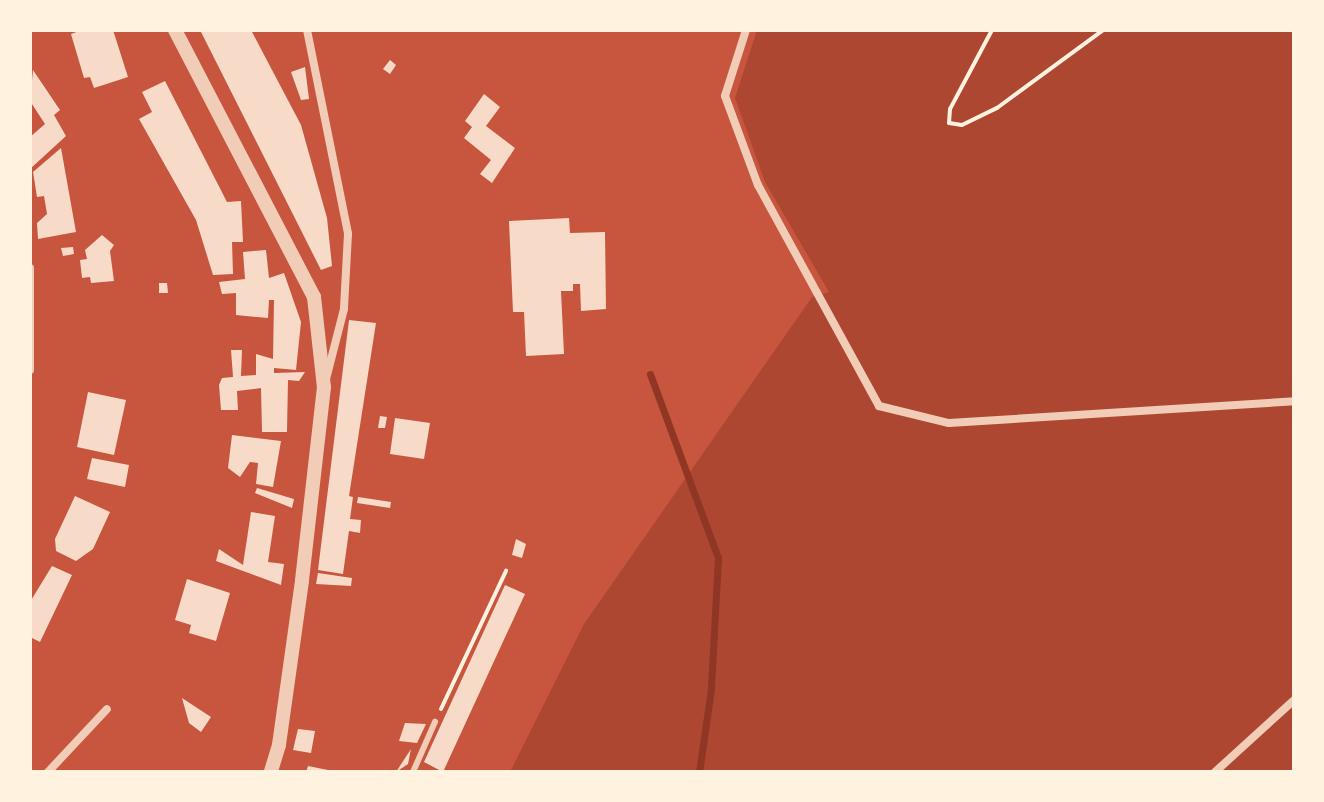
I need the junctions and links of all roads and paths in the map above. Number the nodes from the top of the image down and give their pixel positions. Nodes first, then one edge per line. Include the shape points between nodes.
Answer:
1 (175, 30) edge
2 (307, 30) edge
3 (746, 30) edge
4 (992, 30) edge
5 (1103, 30) edge
6 (30, 268) edge
7 (30, 370) edge
8 (324, 387) junction
9 (1294, 401) edge
10 (506, 571) dead end
11 (1294, 700) edge
12 (107, 709) dead end
13 (435, 722) joint
14 (48, 772) edge
15 (271, 772) edge
16 (413, 772) edge
17 (1215, 772) edge

1 - 8 street via 314,297
2 - 8 street via 348,234 344,309
3 - 9 street via 725,96 758,185 879,406 949,423
4 - 5 path via 950,109 949,123 962,125 997,108
6 - 7 street
8 - 15 street via 288,685
10 - 13 path
11 - 17 street
12 - 14 street
13 - 16 lane

